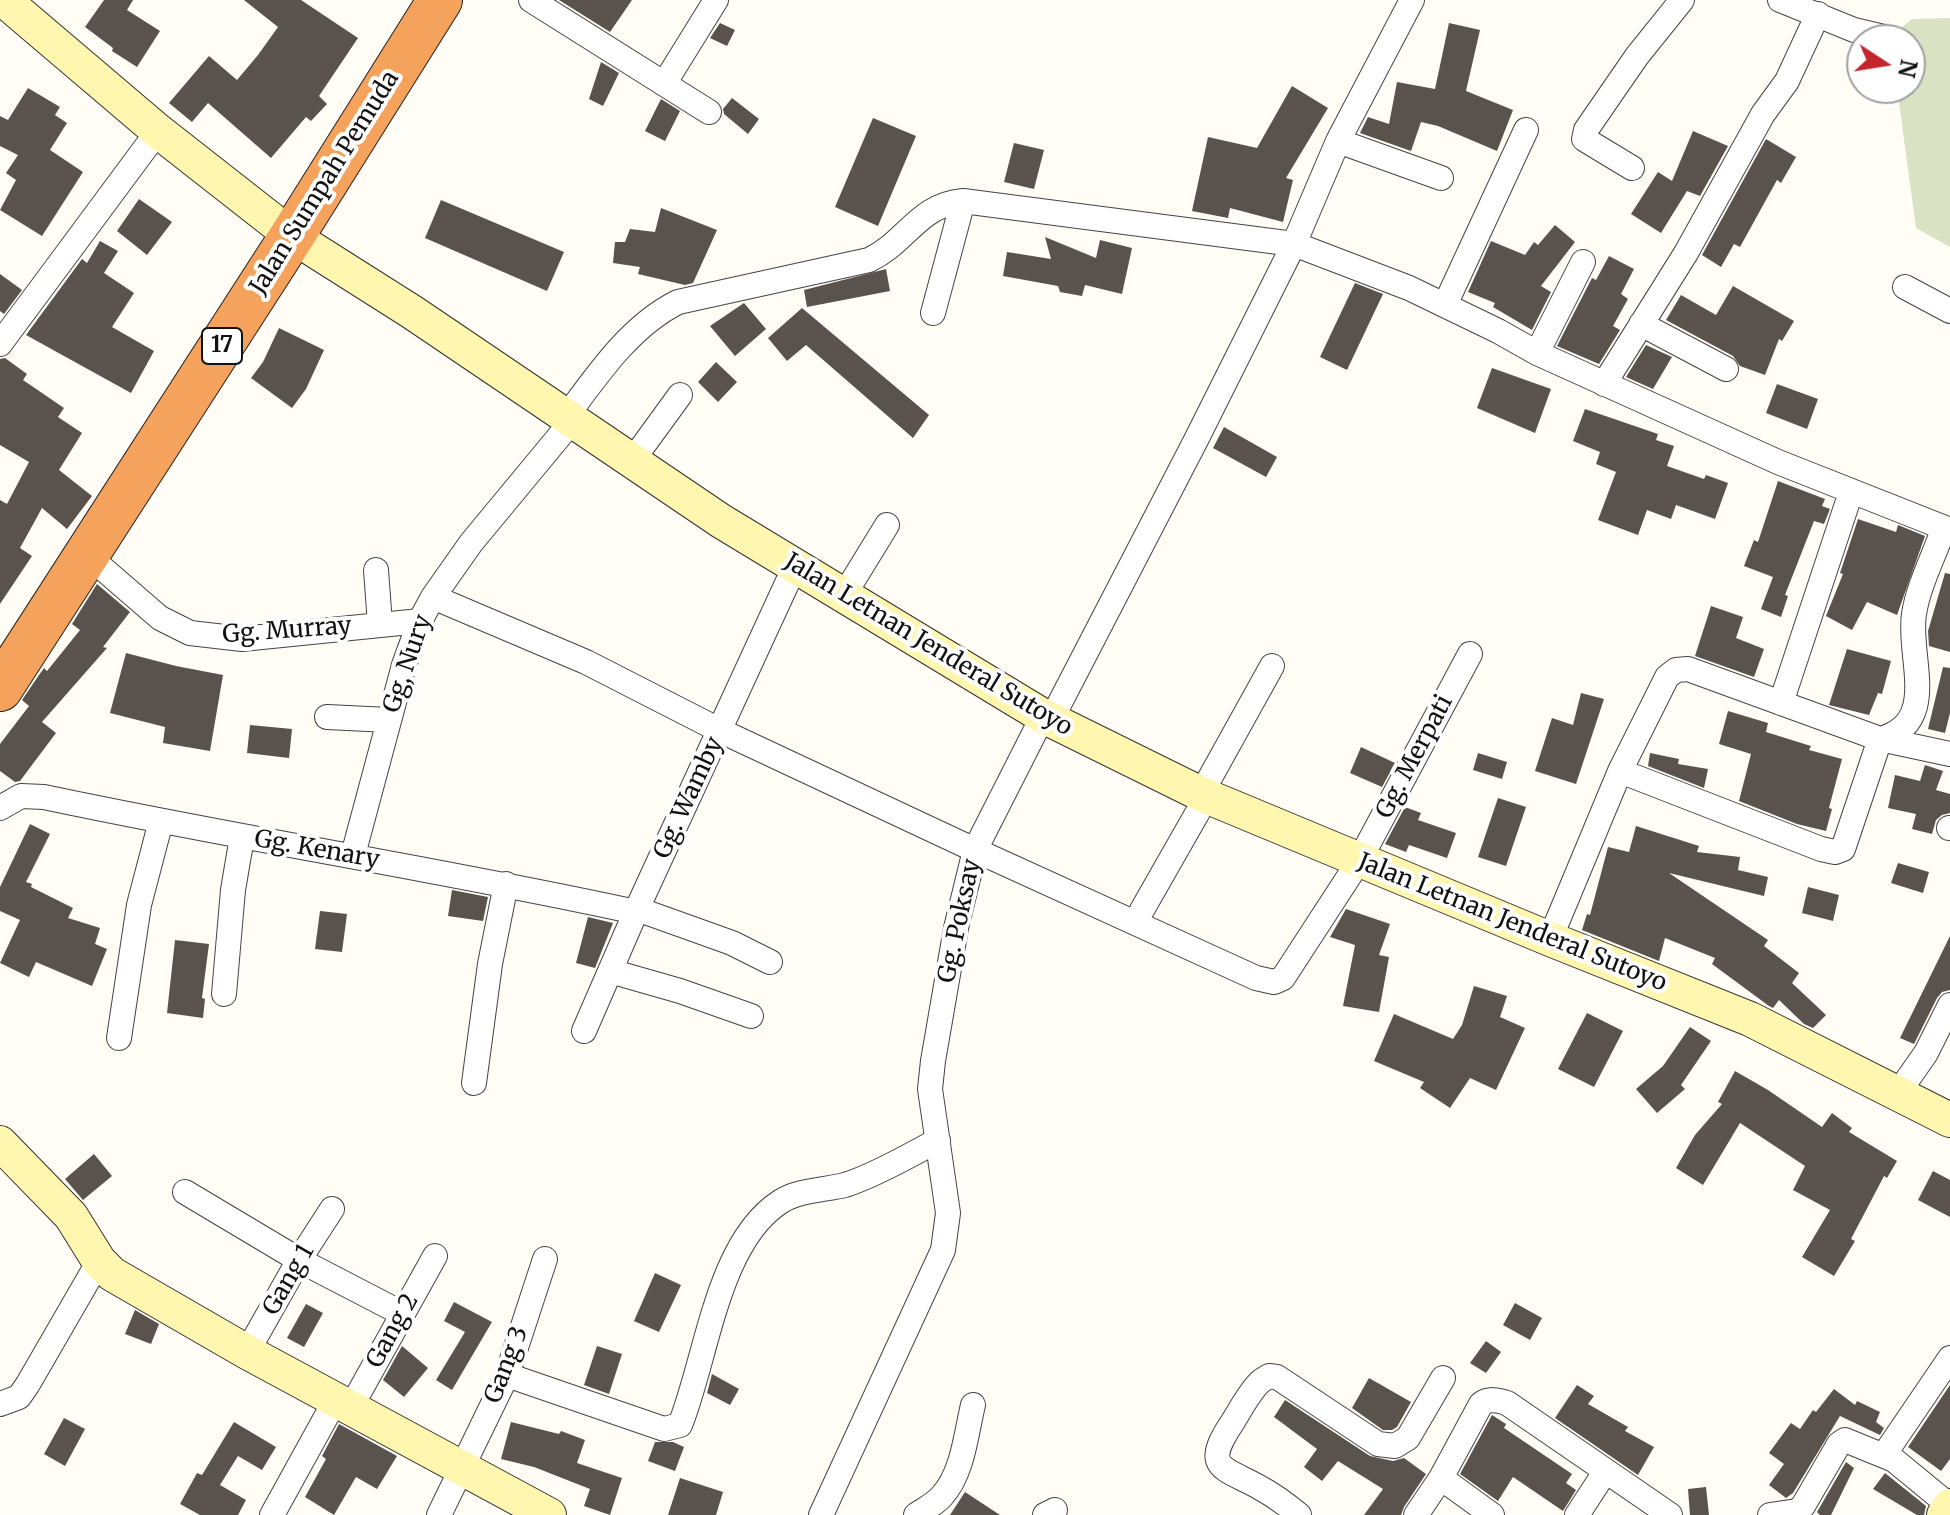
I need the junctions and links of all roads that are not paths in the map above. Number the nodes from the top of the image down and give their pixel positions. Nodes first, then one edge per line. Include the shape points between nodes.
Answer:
1 (4, 0) edge
2 (440, 0) edge
3 (531, 0) edge
4 (716, 0) edge
5 (1412, 0) edge
6 (1682, 0) edge
7 (1780, 0) edge
8 (1818, 14) junction
9 (1846, 26) edge
10 (664, 84) junction
11 (709, 112) dead end
12 (1526, 130) dead end
13 (158, 131) junction
14 (1338, 141) junction
15 (1632, 168) dead end
16 (1441, 178) dead end
17 (963, 201) junction
18 (292, 236) junction
19 (1294, 244) junction
20 (1583, 262) dead end
21 (1905, 287) dead end
22 (1445, 305) junction
23 (1950, 311) edge
24 (933, 313) dead end
25 (1641, 324) junction
26 (0, 344) edge
27 (1537, 353) junction
28 (1726, 369) dead end
29 (1604, 384) junction
30 (680, 395) dead end
31 (569, 419) junction
32 (632, 461) junction
33 (1847, 504) dead end
34 (887, 525) dead end
35 (1946, 529) edge
36 (86, 554) junction
37 (795, 566) junction
38 (376, 570) dead end
39 (844, 595) junction
40 (433, 597) junction
41 (420, 621) junction
42 (380, 624) junction
43 (1470, 654) dead end
44 (1272, 666) dead end
45 (0, 689) edge
46 (1781, 703) junction
47 (327, 717) dead end
48 (1047, 718) junction
49 (389, 720) junction
50 (721, 731) junction
51 (1880, 739) junction
52 (1950, 754) edge
53 (1620, 771) junction
54 (1204, 795) junction
55 (0, 808) edge
56 (161, 821) junction
57 (242, 837) junction
58 (975, 850) junction
59 (353, 855) junction
60 (1359, 861) junction
61 (506, 884) junction
62 (1142, 910) dead end
63 (637, 911) junction
64 (1550, 939) junction
65 (770, 962) dead end
66 (610, 971) junction
67 (224, 994) dead end
68 (1950, 1005) edge
69 (751, 1016) dead end
70 (584, 1031) dead end
71 (119, 1038) dead end
72 (474, 1083) dead end
73 (1898, 1093) junction
74 (1950, 1120) edge
75 (938, 1140) junction
76 (0, 1143) edge
77 (185, 1192) dead end
78 (332, 1209) dead end
79 (435, 1256) dead end
80 (545, 1259) dead end
81 (299, 1260) junction
82 (99, 1261) junction
83 (403, 1314) junction
84 (247, 1352) junction
85 (1950, 1358) edge
86 (507, 1375) junction
87 (1443, 1378) dead end
88 (344, 1403) junction
89 (0, 1404) edge
90 (973, 1405) dead end
91 (1884, 1455) junction
92 (462, 1469) junction
93 (1605, 1472) junction
94 (1441, 1478) junction
95 (1950, 1506) edge
96 (272, 1515) edge
97 (439, 1515) edge
98 (549, 1515) edge
99 (821, 1515) edge
100 (916, 1515) edge
101 (1299, 1515) edge
102 (1416, 1515) edge
103 (1492, 1515) edge
104 (1577, 1515) edge
105 (1670, 1515) edge
106 (1770, 1515) edge
107 (1944, 1515) edge

1 - 13 main road, Jalan Letnan Jenderal Sutoyo
2 - 18 highway, Jalan Sumpah Pemuda / 17
3 - 10 street
4 - 10 street
5 - 14 street, Gg. Poksay
6 - 15 street via 1586,130 1584,139
7 - 8 street
8 - 9 street
8 - 25 street via 1787,81
10 - 11 street
12 - 22 street
13 - 18 main road, Jalan Letnan Jenderal Sutoyo
13 - 26 street
14 - 16 street
14 - 19 street, Gg. Poksay
17 - 19 street
17 - 24 street
17 - 31 street, Gg, Nury via 934,208 893,246 869,260 666,308 620,348
18 - 31 main road, Jalan Letnan Jenderal Sutoyo
18 - 36 highway, Jalan Sumpah Pemuda / 17
19 - 22 street
19 - 48 street, Gg. Poksay
20 - 27 street
21 - 23 street
22 - 27 street
25 - 28 street
25 - 29 street
27 - 29 street
29 - 35 street via 1831,485
30 - 32 street
31 - 32 main road, Jalan Letnan Jenderal Sutoyo
31 - 40 street, Gg, Nury
32 - 37 main road, Jalan Letnan Jenderal Sutoyo
33 - 46 street
34 - 39 street
35 - 51 street via 1914,611 1918,694 1905,725 1896,735
36 - 42 street, Gg. Murray via 153,612 190,633 242,639
36 - 45 highway, Jalan Sumpah Pemuda / 17
37 - 39 main road, Jalan Letnan Jenderal Sutoyo
37 - 50 street, Gg. Wamby
38 - 42 street
39 - 48 main road, Jalan Letnan Jenderal Sutoyo
40 - 41 street, Gg, Nury
40 - 50 street via 586,662
41 - 42 street, Gg. Murray
41 - 49 street, Gg, Nury
43 - 60 street, Gg. Merpati
44 - 54 street
46 - 51 street
46 - 53 street via 1688,669 1676,670 1667,677
47 - 49 street
48 - 54 main road, Jalan Letnan Jenderal Sutoyo
48 - 58 street, Gg. Poksay
49 - 59 street, Gg, Nury
50 - 58 street
50 - 63 street, Gg. Wamby
51 - 52 street
51 - 53 street via 1848,840 1835,852
53 - 64 street
54 - 60 main road, Jalan Letnan Jenderal Sutoyo
54 - 62 street
55 - 56 street, Gg. Kenary via 30,795
56 - 57 street, Gg. Kenary
56 - 71 street via 136,920
57 - 59 street, Gg. Kenary
57 - 67 street
58 - 60 street, Gg. Merpati via 1274,982 1283,978
58 - 75 street, Gg. Poksay via 933,1061 930,1089
59 - 61 street, Gg. Kenary
60 - 64 main road, Jalan Letnan Jenderal Sutoyo
61 - 63 street, Gg. Kenary
61 - 72 street
63 - 65 street, Gg. Kenary via 732,943
63 - 66 street, Gg. Wamby
64 - 73 main road, Jalan Letnan Jenderal Sutoyo via 1750,1019
66 - 69 street
66 - 70 street, Gg. Wamby
68 - 73 street
73 - 74 main road, Jalan Letnan Jenderal Sutoyo
75 - 86 street via 848,1184 782,1200 760,1219 728,1269 680,1425 664,1429
75 - 99 street, Gg. Poksay via 948,1213 943,1250
76 - 82 main road via 71,1216
77 - 81 street
78 - 81 street, Gang 1
79 - 83 street, Gang 2
80 - 86 street, Gang 3
81 - 83 street
81 - 84 street, Gang 1
82 - 84 main road via 135,1289
82 - 89 street via 28,1384 19,1397
83 - 88 street, Gang 2
84 - 88 main road
85 - 91 street
86 - 92 street, Gang 3
87 - 101 street via 1408,1438 1395,1446 1378,1444 1277,1377 1261,1381 1224,1434 1217,1455 1236,1478
88 - 92 main road
88 - 96 street, Gang 2
90 - 100 street via 950,1486
91 - 95 street
91 - 106 street via 1842,1441 1803,1506
92 - 97 street, Gang 3
92 - 98 main road
93 - 94 street via 1507,1403 1489,1400 1481,1404
93 - 104 street
93 - 105 street
94 - 102 street
94 - 103 street
95 - 107 main road

